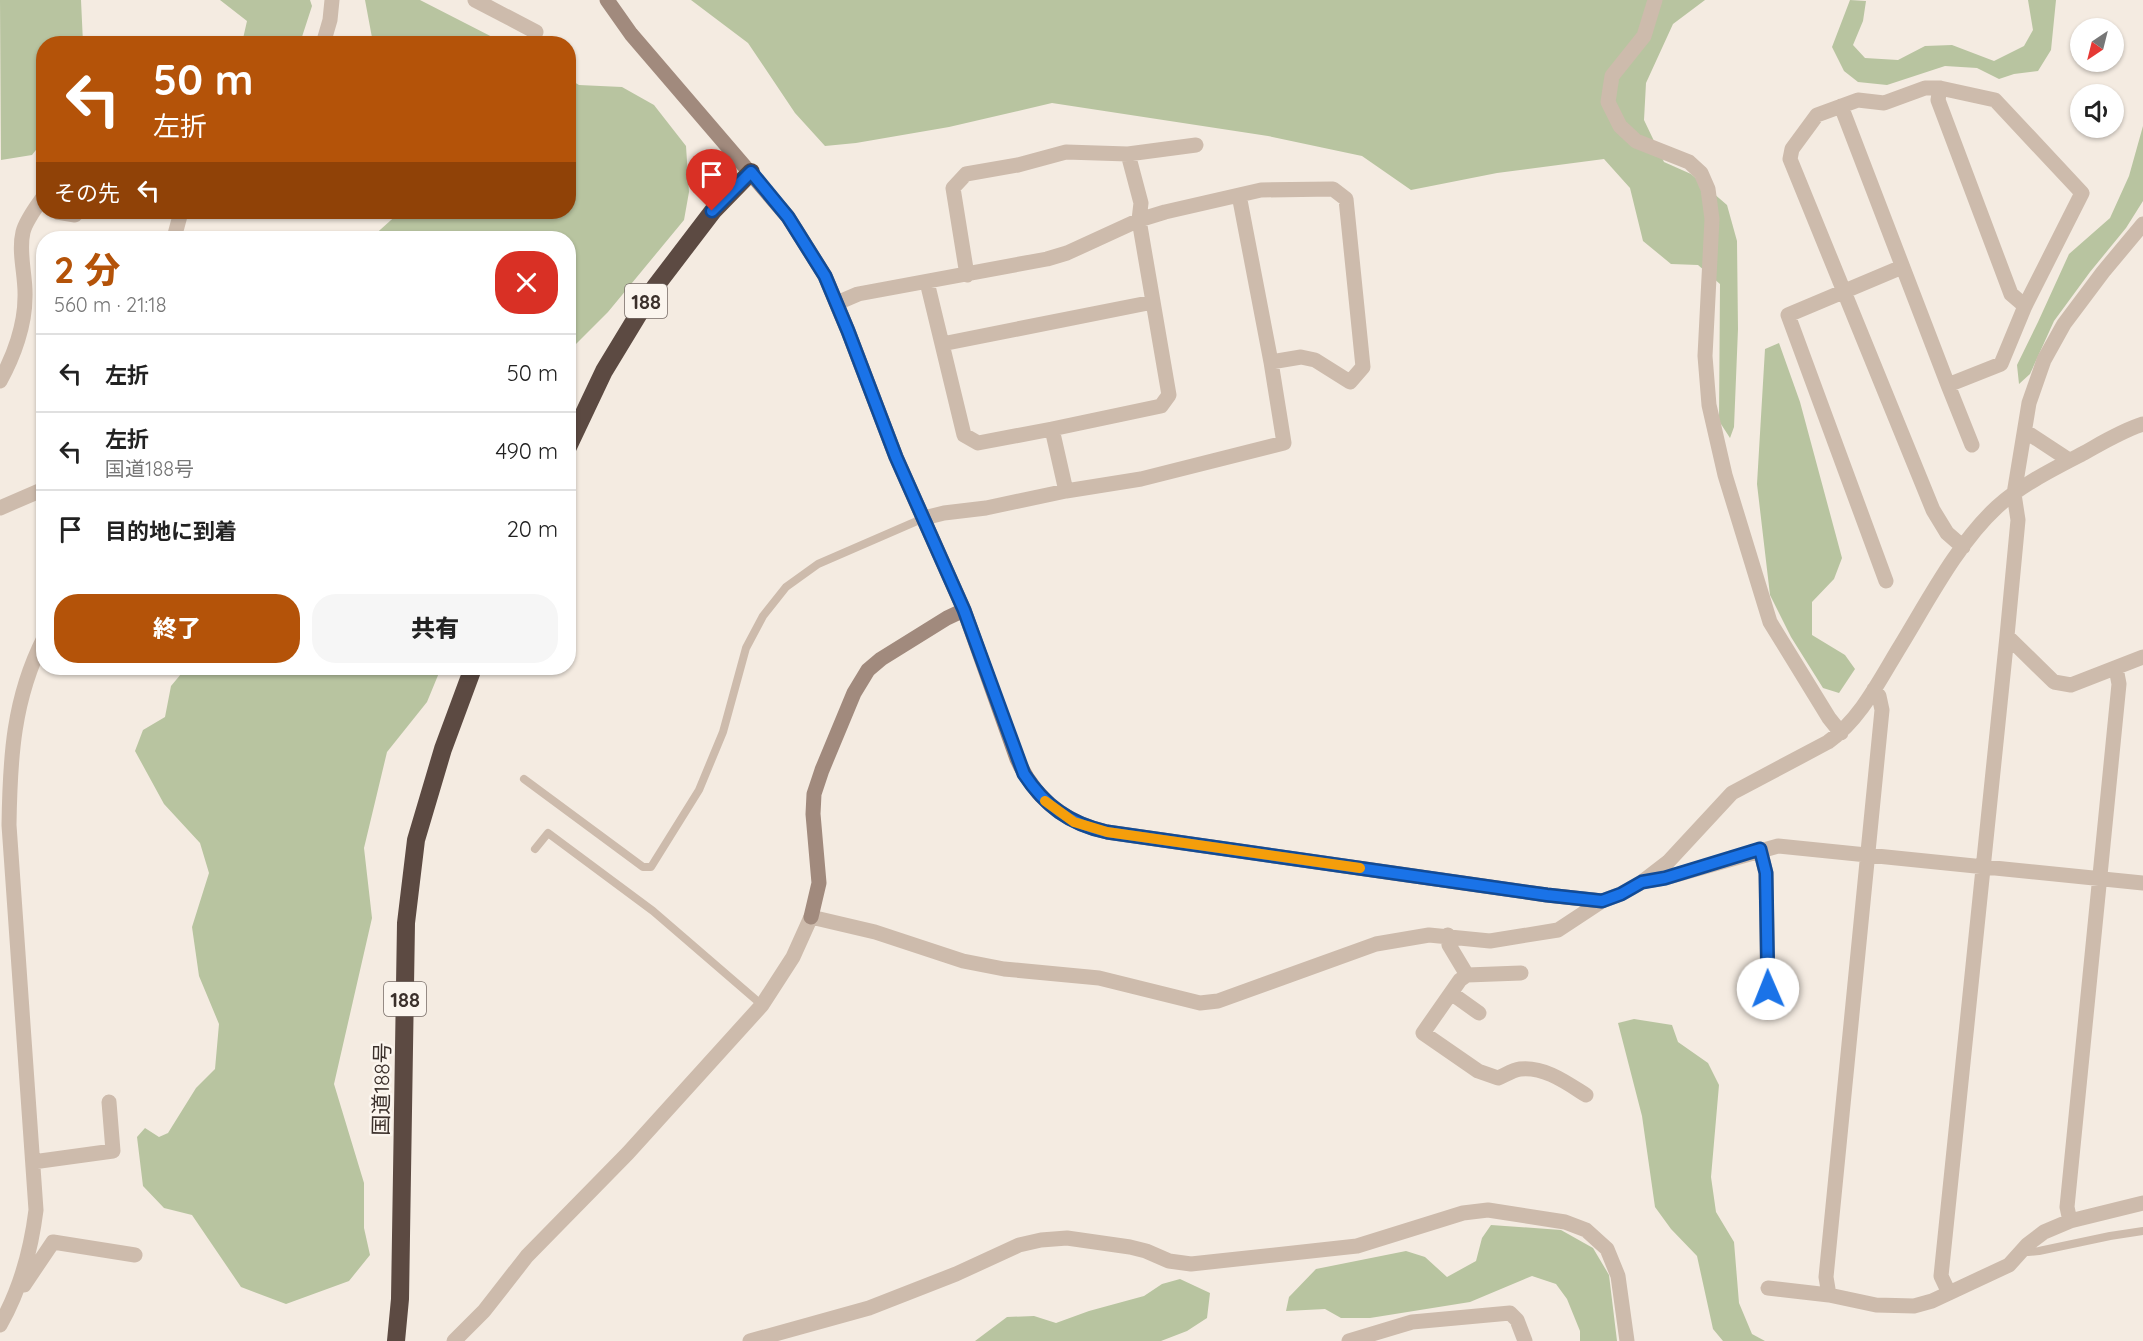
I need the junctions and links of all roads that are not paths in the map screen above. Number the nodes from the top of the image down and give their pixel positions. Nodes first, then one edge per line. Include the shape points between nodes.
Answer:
1 (332, 0) edge
2 (475, 0) edge
3 (607, 0) edge
4 (1655, 0) edge
5 (537, 32) dead end
6 (325, 36) edge
7 (1940, 88) junction
8 (1841, 106) junction
9 (1196, 145) dead end
10 (1128, 154) junction
11 (751, 172) junction
12 (1239, 195) junction
13 (36, 212) edge
14 (1139, 220) junction
15 (2143, 224) edge
16 (1902, 267) junction
17 (967, 275) junction
18 (927, 282) junction
19 (1844, 291) junction
20 (1153, 302) junction
21 (837, 303) junction
22 (2025, 306) junction
23 (942, 344) junction
24 (1271, 362) junction
25 (0, 381) edge
26 (1948, 385) junction
27 (2143, 424) edge
28 (1052, 429) junction
29 (576, 430) edge
30 (2025, 431) junction
31 (1972, 445) dead end
32 (2069, 460) junction
33 (1066, 491) junction
34 (36, 492) edge
35 (2014, 494) junction
36 (0, 508) edge
37 (924, 518) junction
38 (1963, 547) junction
39 (1886, 581) dead end
40 (964, 610) junction
41 (2007, 636) junction
42 (36, 657) edge
43 (2143, 657) edge
44 (2116, 668) junction
45 (470, 675) edge
46 (1874, 689) junction
47 (1841, 733) junction
48 (524, 779) dead end
49 (535, 849) dead end
50 (1760, 849) junction
51 (1868, 856) junction
52 (1984, 867) junction
53 (2098, 879) junction
54 (1642, 882) junction
55 (2143, 883) edge
56 (1602, 901) junction
57 (811, 917) junction
58 (1448, 935) junction
59 (1521, 973) dead end
60 (1467, 975) junction
61 (1451, 993) junction
62 (762, 1005) junction
63 (1768, 1012) dead end
64 (1479, 1013) dead end
65 (1586, 1095) dead end
66 (109, 1102) dead end
67 (33, 1162) junction
68 (2143, 1203) edge
69 (2070, 1221) junction
70 (2143, 1231) edge
71 (2023, 1250) junction
72 (135, 1255) dead end
73 (18, 1285) junction
74 (1768, 1288) dead end
75 (1949, 1293) junction
76 (1829, 1295) junction
77 (0, 1325) edge
78 (1395, 1334) edge
79 (396, 1341) edge
80 (454, 1341) edge
81 (750, 1341) edge
82 (1349, 1341) edge
83 (1525, 1341) edge
84 (1628, 1341) edge

1 - 6 street
2 - 5 street
3 - 11 street via 631,34
4 - 47 street via 1644,36 1612,76 1608,102 1620,126 1636,141 1689,162 1701,173 1708,189 1712,219 1705,356 1709,405 1725,475 1770,622
7 - 8 street via 1924,88 1884,103 1858,100
7 - 22 street via 1938,100 2011,294
7 - 22 street via 1995,99 2082,193
8 - 16 street
8 - 19 street via 1817,115 1792,149 1790,159
9 - 10 street
10 - 14 street via 1141,203
10 - 17 street via 1066,152 966,174 953,188
11 - 21 street via 788,217
11 - 29 highway, 188 via 712,211 655,287 604,371
12 - 14 street
12 - 24 street
12 - 24 street via 1261,190 1334,189 1346,199 1363,367 1350,382 1315,360 1301,357
13 - 25 street via 23,231 26,298 20,329
14 - 17 street via 1067,253
14 - 20 street
15 - 30 street via 2064,324 2044,360 2029,403
16 - 19 street
16 - 26 street
17 - 18 street
18 - 21 street via 858,294
18 - 23 street
19 - 38 street via 1933,510 1947,533
19 - 39 street via 1788,315
20 - 23 street
20 - 28 street via 1169,395 1161,406
21 - 37 street via 896,457
22 - 26 street via 2001,364
23 - 28 street via 964,435 978,443
24 - 33 street via 1284,443 1141,479
26 - 31 street
27 - 32 street
28 - 33 street
30 - 32 street
30 - 35 street
32 - 35 street
33 - 37 street
34 - 36 street
35 - 38 street via 1996,508
35 - 41 street via 2018,520
37 - 40 street
37 - 48 lane via 818,564 786,587 763,616 746,648 723,732 699,790 651,867 643,867
38 - 46 street
40 - 56 street via 1024,774 1046,802 1074,822 1107,832
40 - 57 street via 881,658 854,693 814,794 819,883
41 - 44 street via 2055,682 2071,685
41 - 52 street
42 - 67 street via 22,690 15,722 9,825
43 - 44 street
44 - 53 street via 2119,684
45 - 79 highway, 国道188号 / 188 via 416,840 406,923
46 - 47 street
46 - 51 street via 1882,710
47 - 54 street via 1732,793 1668,862
49 - 62 lane via 548,833 653,910
50 - 51 street via 1778,846
50 - 54 street
50 - 63 street via 1766,873
51 - 52 street
51 - 76 street via 1826,1277
52 - 53 street
52 - 75 street via 1941,1276
53 - 55 street
53 - 69 street via 2067,1207
54 - 56 street
56 - 58 street via 1558,930 1490,941
57 - 58 street via 875,932 963,961 1100,978 1200,1003 1218,1001 1376,944
57 - 62 street via 793,957
58 - 60 street via 1449,945
59 - 60 street
60 - 61 street
61 - 64 street
61 - 65 street via 1423,1033 1478,1071 1498,1078 1520,1069 1542,1072
62 - 80 street via 628,1153 527,1256 484,1311
66 - 67 street via 113,1151
67 - 73 street via 36,1210 32,1242
68 - 69 street
69 - 71 street via 2044,1232
70 - 71 lane via 2039,1251
71 - 75 street via 2009,1265
72 - 73 street via 53,1242 24,1285
73 - 77 street
74 - 76 street
75 - 76 street via 1914,1306 1876,1305
78 - 82 street
78 - 83 street via 1412,1322 1510,1313
81 - 84 street via 869,1308 1019,1245 1041,1240 1067,1238 1130,1247 1169,1261 1191,1264 1357,1246 1488,1210 1564,1222 1586,1230 1607,1249 1618,1276

